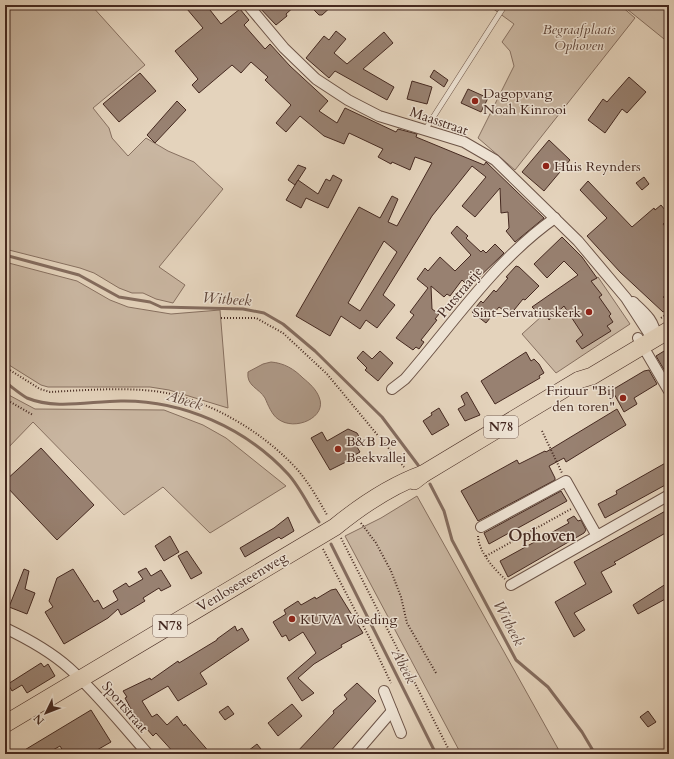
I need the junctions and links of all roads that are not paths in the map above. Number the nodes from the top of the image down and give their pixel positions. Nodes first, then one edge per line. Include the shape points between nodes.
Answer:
1 (248, 5) edge
2 (505, 5) edge
3 (425, 130) junction
4 (555, 218) junction
5 (654, 333) edge
6 (392, 389) dead end
7 (669, 391) edge
8 (417, 476) junction
9 (669, 495) edge
10 (335, 527) junction
11 (482, 527) road end
12 (597, 536) junction
13 (511, 585) road end
14 (5, 628) edge
15 (80, 679) junction
16 (384, 691) road end
17 (392, 711) junction
18 (5, 724) edge
19 (402, 733) dead end
20 (148, 754) edge
21 (355, 754) edge

1 - 3 street, Maasstraat via 284,48 316,79 379,116
2 - 3 lane
3 - 4 street, Maasstraat via 464,142 495,160
4 - 5 street, Maasstraat via 626,298 649,317
4 - 6 street, Putstraatje via 539,229 486,281 405,379
5 - 7 street, Maasstraat
5 - 8 main road, Venlosesteenweg / N78 via 592,376 580,380
8 - 10 main road, Venlosesteenweg / N78 via 361,506
8 - 10 main road, Venlosesteenweg / N78 via 394,497
9 - 12 street
10 - 15 main road, Venlosesteenweg / N78
11 - 12 street via 566,481
12 - 13 street
14 - 15 street, Sportstraat via 31,641 63,663
15 - 18 main road, Venlosesteenweg / N78
15 - 20 street, Sportstraat
16 - 17 street
17 - 19 street
17 - 21 street

